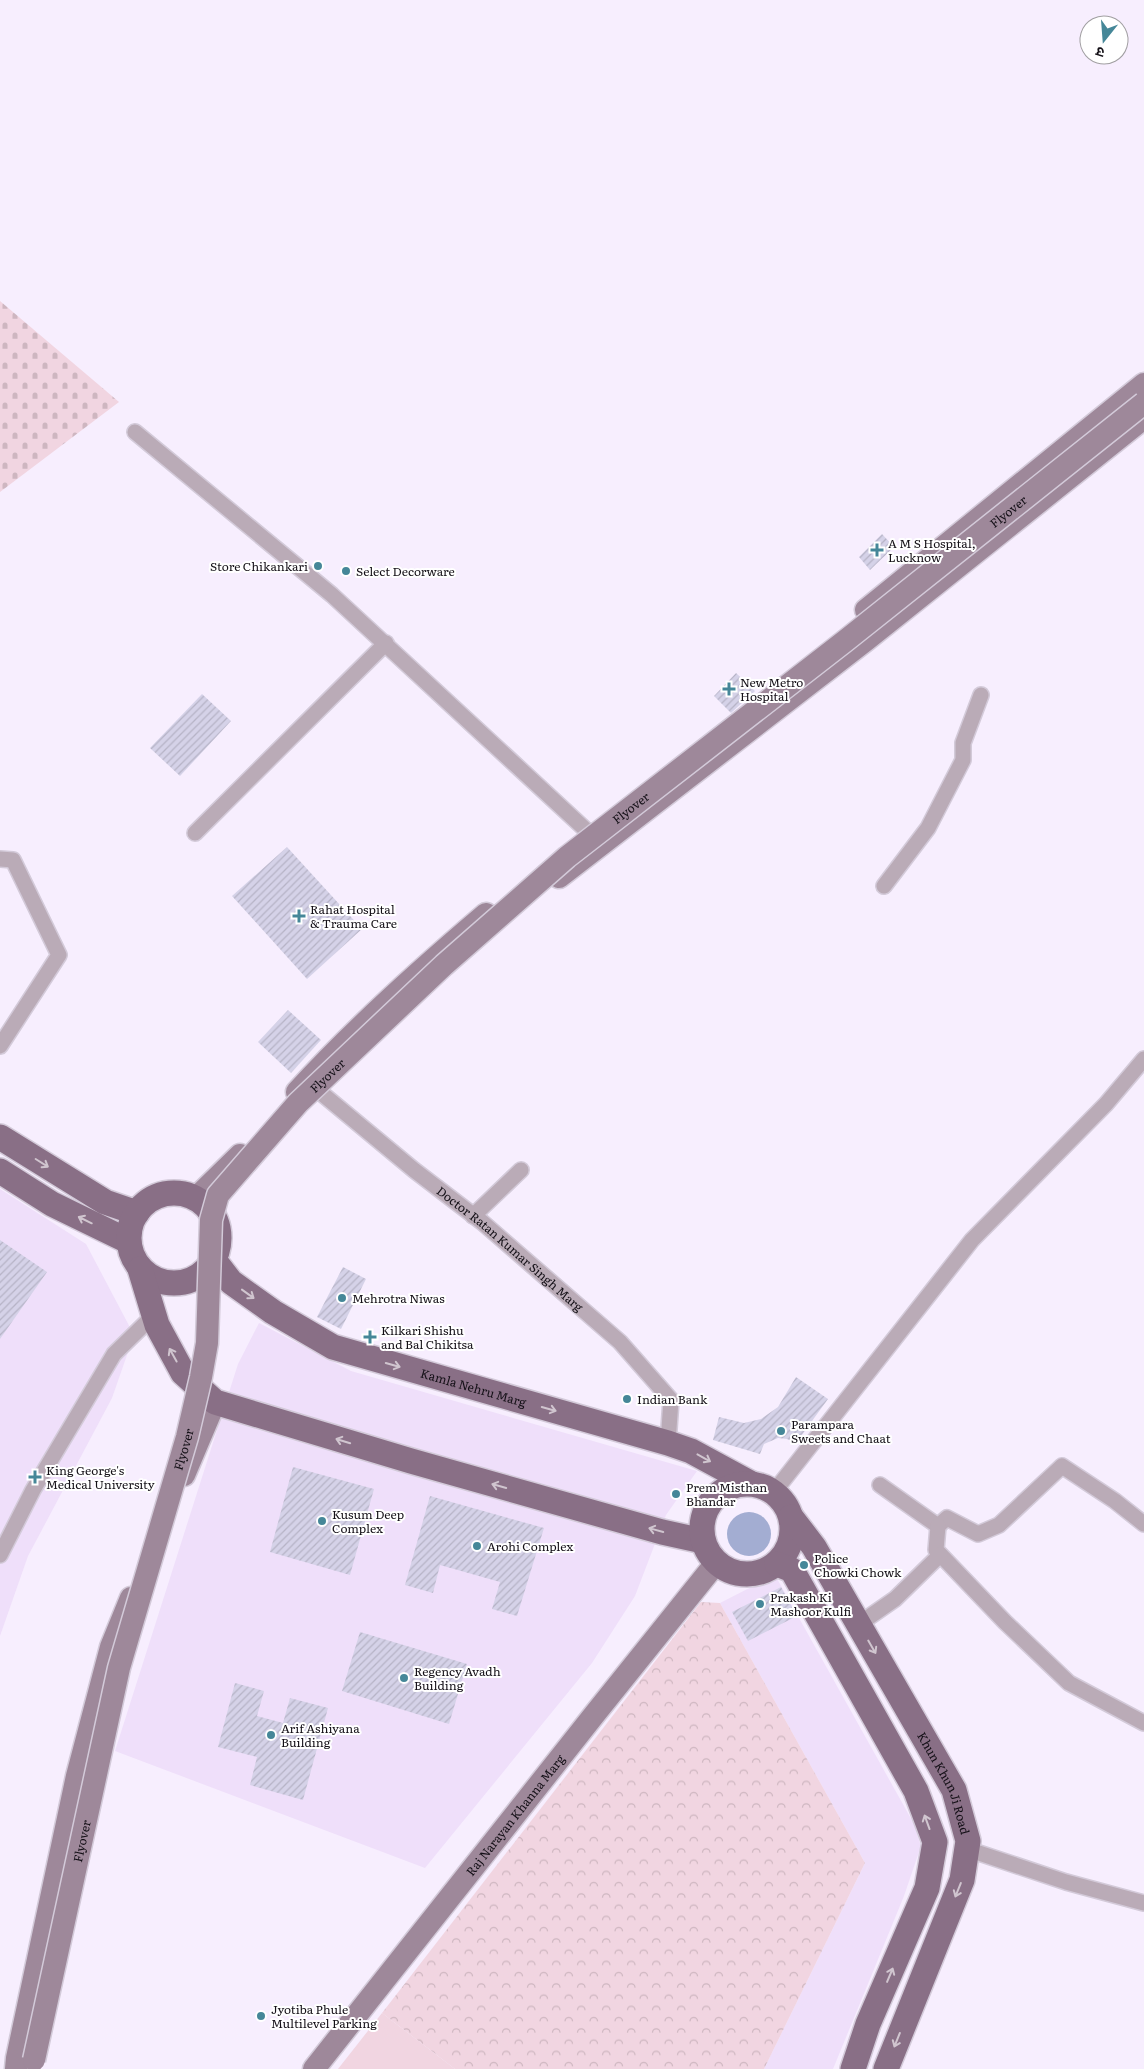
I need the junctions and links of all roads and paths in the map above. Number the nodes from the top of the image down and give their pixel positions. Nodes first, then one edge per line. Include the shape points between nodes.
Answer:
1 (1144, 384) edge
2 (1144, 403) edge
3 (1144, 418) edge
4 (134, 432) dead end
5 (386, 643) junction
6 (981, 695) dead end
7 (195, 833) dead end
8 (594, 838) junction
9 (0, 859) edge
10 (884, 886) dead end
11 (0, 1046) edge
12 (1144, 1059) edge
13 (314, 1087) junction
14 (0, 1137) edge
15 (522, 1170) dead end
16 (0, 1171) edge
17 (196, 1198) junction
18 (137, 1213) junction
19 (473, 1216) junction
20 (218, 1226) junction
21 (128, 1241) junction
22 (214, 1260) junction
23 (140, 1269) junction
24 (154, 1315) junction
25 (215, 1402) junction
26 (668, 1443) junction
27 (750, 1484) junction
28 (880, 1485) dead end
29 (774, 1492) junction
30 (791, 1517) junction
31 (1144, 1524) edge
32 (938, 1526) junction
33 (703, 1541) junction
34 (0, 1555) edge
35 (940, 1555) junction
36 (716, 1563) junction
37 (777, 1564) junction
38 (859, 1624) junction
39 (1144, 1723) edge
40 (967, 1849) junction
41 (1144, 1903) edge
42 (27, 2066) edge
43 (314, 2069) edge
44 (853, 2069) edge
45 (886, 2069) edge

1 - 8 main road via 799,665
2 - 42 main road, Flyover, bridge via 567,857 444,965 298,1103 218,1195 211,1220 207,1343 201,1377 187,1437 118,1668
3 - 8 main road via 866,640
4 - 5 street
5 - 7 street
5 - 8 street
6 - 10 street via 963,744 963,760 928,828
8 - 13 main road via 534,897
9 - 11 street via 13,860 59,955
12 - 29 street via 1106,1104 972,1240
13 - 17 main road
13 - 19 street, Doctor Ratan Kumar Singh Marg
13 - 20 main road via 298,1116 228,1200
14 -> 18 main road via 105,1202
15 - 19 street
21 -> 16 main road via 52,1204
17 - 18 main road via 177,1192 161,1194 146,1202
17 - 20 main road via 211,1211
18 - 21 main road
19 - 26 street, Doctor Ratan Kumar Singh Marg via 620,1342 672,1400
20 - 22 main road via 220,1243
21 - 23 main road
22 - 23 main road via 204,1273 187,1282 166,1283
22 -> 26 main road, Kamla Nehru Marg via 231,1282 267,1308 333,1347
23 - 24 main road
25 -> 24 main road via 183,1373
24 - 34 street via 114,1354 33,1490
33 -> 25 main road via 411,1461
25 - 42 main road via 111,1647 77,1776 17,2058
26 -> 27 main road, Kamla Nehru Marg via 691,1451
27 - 29 main road
27 - 33 main road via 735,1485 719,1492 712,1500 701,1524
28 - 32 street
29 - 30 main road via 784,1502
30 - 37 main road via 792,1534 787,1551
30 - 38 main road, Khun Khun Ji Road via 814,1547
31 - 32 street via 1062,1466 999,1525 978,1534 947,1518
32 - 35 street via 936,1550
33 - 36 main road
35 - 38 street via 895,1599
35 - 39 street via 1069,1683
36 - 37 main road via 740,1574 760,1573
36 - 43 main road, Raj Narayan Khanna Marg
44 -> 37 main road via 868,2024 927,1888 935,1842 916,1792 792,1570
38 -> 40 main road, Khun Khun Ji Road via 954,1790 968,1840
40 - 41 street via 1066,1882
40 -> 45 main road, Khun Khun Ji Road via 962,1880

